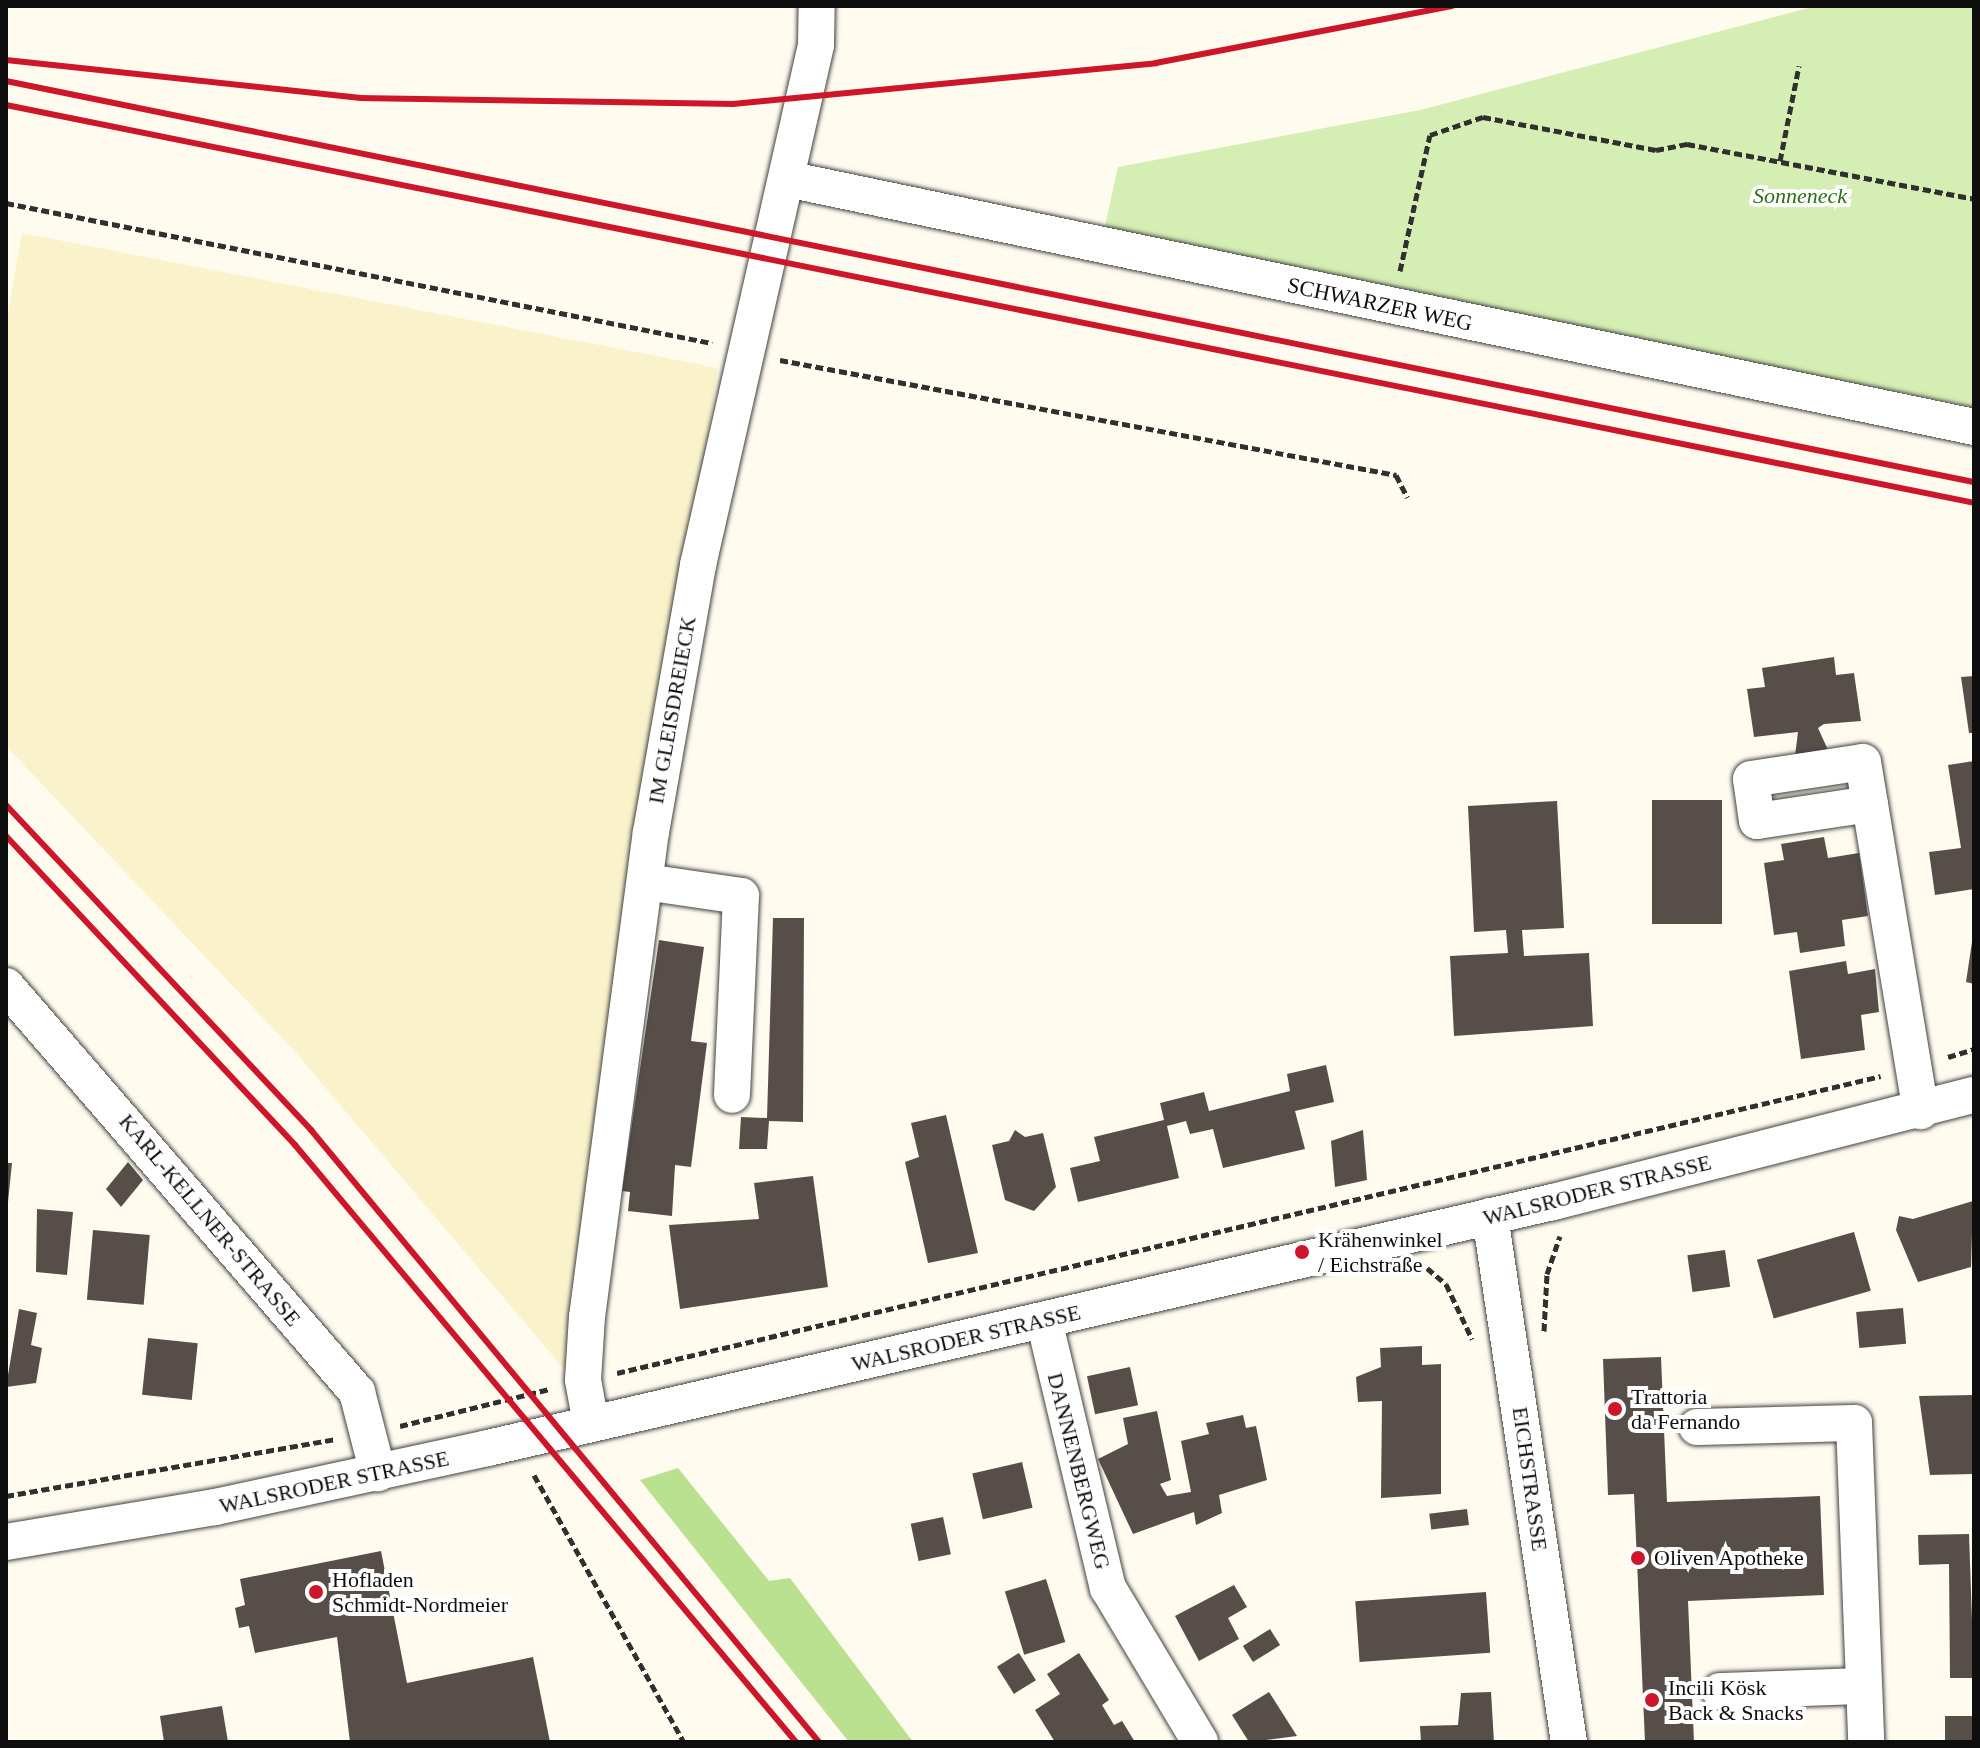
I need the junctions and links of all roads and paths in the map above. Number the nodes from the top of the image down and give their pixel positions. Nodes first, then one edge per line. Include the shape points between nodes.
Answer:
1 (817, 6) edge
2 (1799, 66) dead end
3 (1780, 161) junction
4 (787, 179) junction
5 (1974, 199) edge
6 (1392, 307) junction
7 (1974, 427) edge
8 (1870, 804) dead end
9 (645, 882) junction
10 (6, 986) edge
11 (1974, 1049) edge
12 (1909, 1069) junction
13 (732, 1095) dead end
14 (1974, 1095) edge
15 (1921, 1111) junction
16 (1490, 1216) junction
17 (1561, 1233) dead end
18 (1044, 1320) junction
19 (1513, 1364) junction
20 (583, 1380) junction
21 (591, 1424) junction
22 (1697, 1427) dead end
23 (370, 1433) junction
24 (522, 1439) junction
25 (378, 1473) junction
26 (6, 1496) edge
27 (6, 1542) edge
28 (1864, 1686) junction
29 (1720, 1691) dead end
30 (684, 1742) edge
31 (1200, 1742) edge
32 (1569, 1742) edge
33 (1866, 1742) edge

1 - 4 street, IM GLEISDREIECK via 816,45
2 - 3 path
3 - 5 path
3 - 6 path via 1687,144 1656,150 1483,117 1430,135
4 - 6 street, SCHWARZER WEG
4 - 9 street, IM GLEISDREIECK via 698,565
6 - 7 street, SCHWARZER WEG
8 - 12 street
9 - 13 street via 741,896
9 - 20 street, IM GLEISDREIECK
10 - 23 street, KARL-KELLNER-STRASSE via 357,1392
11 - 12 path
12 - 15 street
12 - 20 path
14 - 15 street, WALSRODER STRASSE
15 - 16 street, WALSRODER STRASSE
16 - 18 street, WALSRODER STRASSE
16 - 19 street, EICHSTRASSE
17 - 19 path via 1547,1274 1547,1328
18 - 21 street, WALSRODER STRASSE
18 - 31 street, DANNENBERGWEG via 1108,1588
19 - 32 street, EICHSTRASSE
20 - 21 street, IM GLEISDREIECK
20 - 23 path
21 - 24 street, WALSRODER STRASSE
22 - 28 street via 1854,1423
23 - 25 street, KARL-KELLNER-STRASSE
23 - 26 path
24 - 25 street, WALSRODER STRASSE
24 - 30 path via 531,1470
25 - 27 street, WALSRODER STRASSE
28 - 29 street
28 - 33 street

